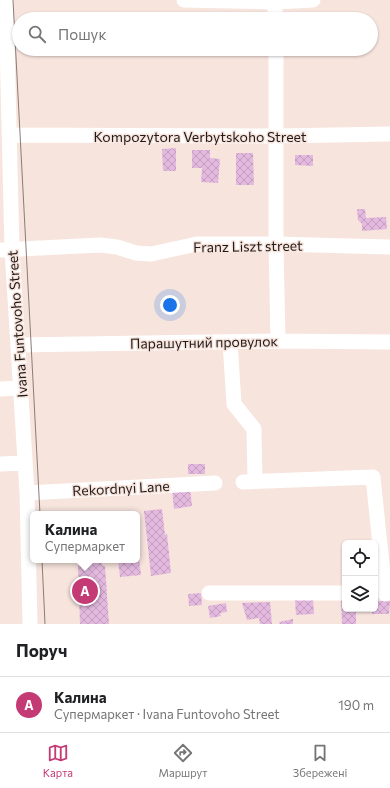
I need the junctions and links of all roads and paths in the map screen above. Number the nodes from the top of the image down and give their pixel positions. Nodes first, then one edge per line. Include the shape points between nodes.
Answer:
1 (6, 0) edge
2 (184, 0) edge
3 (313, 0) edge
4 (275, 1) edge
5 (275, 12) edge
6 (276, 56) edge
7 (6, 129) edge
8 (390, 134) edge
9 (277, 136) junction
10 (276, 244) junction
11 (390, 247) edge
12 (6, 250) edge
13 (278, 341) junction
14 (230, 342) junction
15 (390, 342) edge
16 (18, 345) junction
17 (21, 388) junction
18 (0, 389) edge
19 (25, 463) junction
20 (0, 464) edge
21 (216, 483) dead end
22 (27, 493) junction
23 (209, 593) dead end
24 (342, 594) edge
25 (383, 594) edge
26 (30, 624) edge

1 - 7 street, Ivana Funtovoho Street
2 - 4 street
3 - 4 street
4 - 5 street
6 - 9 street
7 - 9 street, Kompozytora Verbytskoho Street
7 - 12 street, Ivana Funtovoho Street
8 - 9 street, Kompozytora Verbytskoho Street
9 - 10 street
10 - 11 street, Franz Liszt street
10 - 12 street, Franz Liszt street via 197,244 151,254 100,245
10 - 13 street
12 - 16 street, Ivana Funtovoho Street
13 - 14 street, Парашутний провулок
13 - 15 street, Парашутний провулок
14 - 16 street, Парашутний провулок
14 - 25 street via 234,404 254,429 249,482 373,477
16 - 17 street, Ivana Funtovoho Street
17 - 18 street
17 - 19 street, Ivana Funtovoho Street
19 - 20 street
19 - 22 street, Ivana Funtovoho Street
21 - 22 street, Rekordnyi Lane
22 - 26 street, Ivana Funtovoho Street
23 - 24 street

